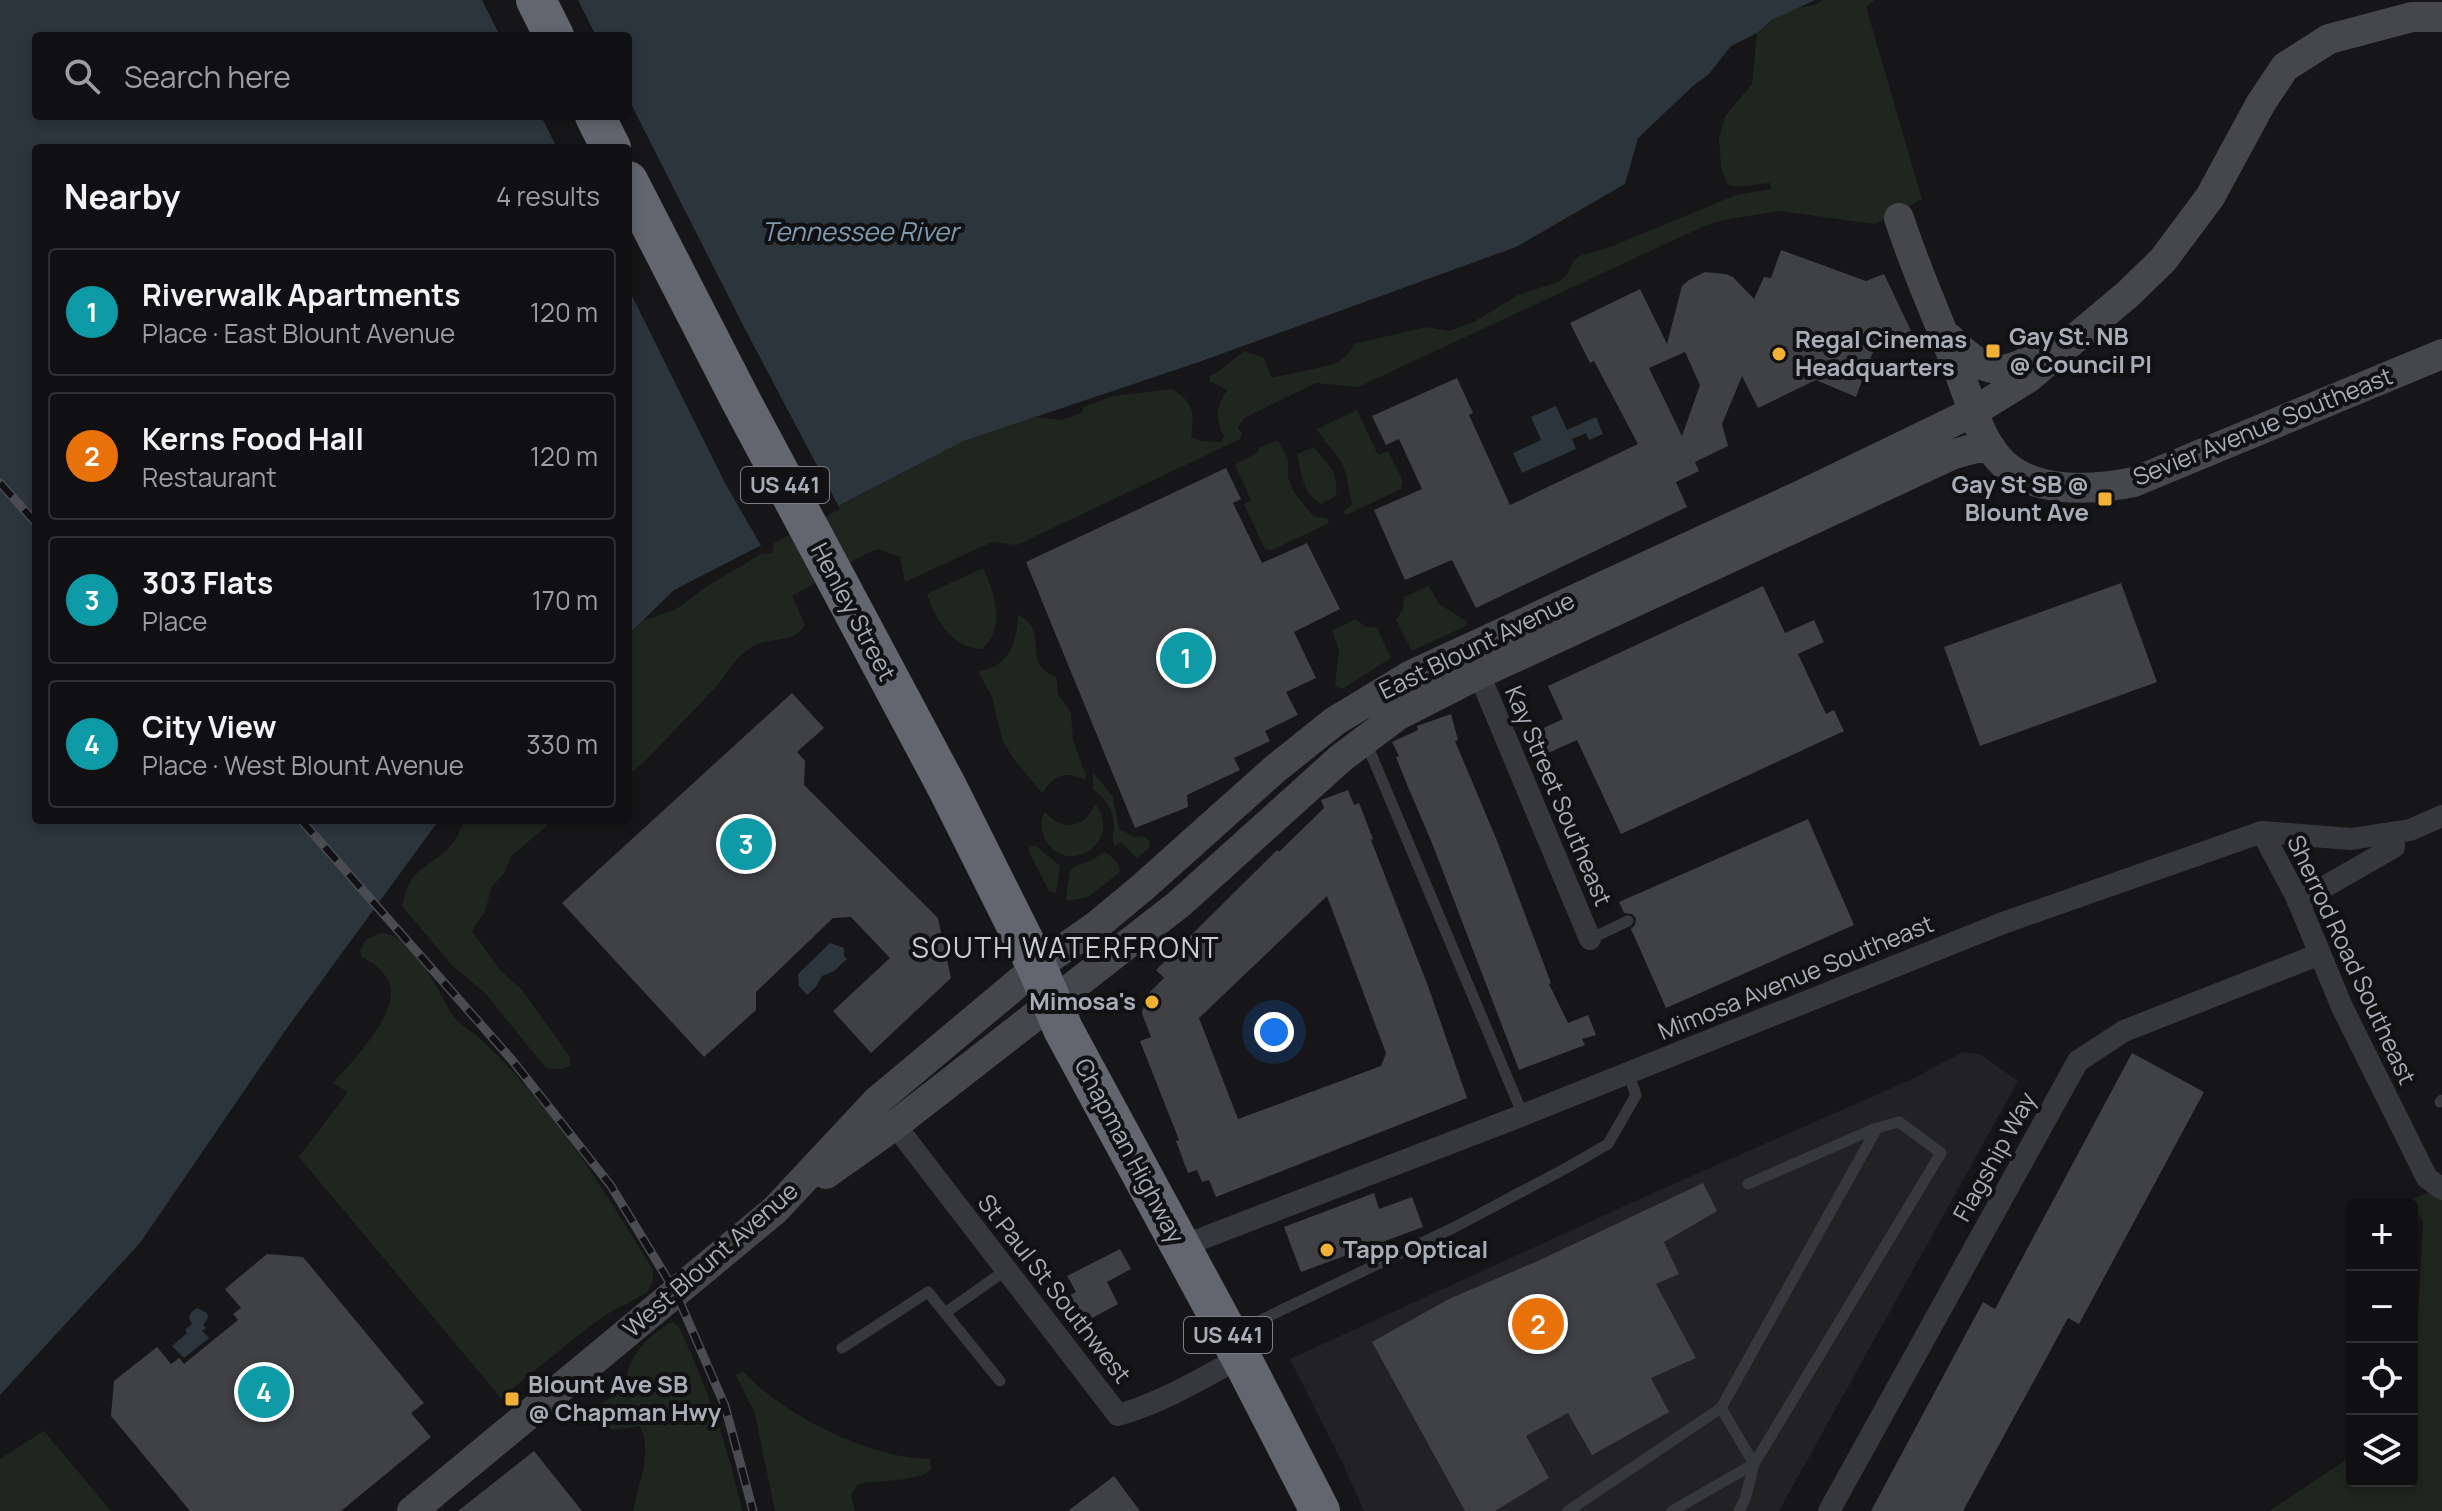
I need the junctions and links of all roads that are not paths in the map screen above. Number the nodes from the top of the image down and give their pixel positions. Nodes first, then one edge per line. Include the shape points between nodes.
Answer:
1 (536, 0) edge
2 (2442, 17) edge
3 (552, 32) edge
4 (597, 120) edge
5 (609, 144) edge
6 (632, 189) edge
7 (1899, 218) dead end
8 (2106, 312) junction
9 (1940, 329) junction
10 (2442, 354) edge
11 (1973, 412) junction
12 (1991, 448) junction
13 (1807, 508) junction
14 (1473, 661) junction
15 (1335, 721) junction
16 (1359, 745) junction
17 (947, 787) joint
18 (2442, 816) edge
19 (2262, 832) junction
20 (2394, 833) junction
21 (2298, 902) junction
22 (1628, 921) dead end
23 (1590, 939) joint
24 (2320, 954) junction
25 (1044, 985) junction
26 (1628, 1073) junction
27 (877, 1101) junction
28 (1523, 1115) junction
29 (895, 1125) junction
30 (1877, 1128) junction
31 (2437, 1179) edge
32 (1748, 1184) dead end
33 (775, 1210) junction
34 (1180, 1247) junction
35 (1006, 1270) junction
36 (945, 1313) junction
37 (1235, 1346) junction
38 (842, 1348) dead end
39 (1000, 1381) dead end
40 (1721, 1408) junction
41 (1754, 1464) junction
42 (412, 1511) edge
43 (1320, 1511) edge
44 (1568, 1511) edge
45 (1672, 1511) edge
46 (1739, 1511) edge
47 (1829, 1511) edge

1 - 3 highway
2 - 8 main road, East Blount Avenue via 2412,17 2329,39 2285,67 2186,231 2163,260
4 - 5 highway
6 - 17 highway, Henley Street / US 441
7 - 9 main road, Sevier Avenue Southeast
8 - 9 main road via 2076,324 2027,363 2009,370 1978,364
8 - 11 main road, East Blount Avenue via 2028,378
9 - 11 main road, Sevier Avenue Southeast
10 - 12 main road, Sevier Avenue Southeast via 2134,482 2091,488 2050,484 2026,478
11 - 12 main road, Sevier Avenue Southeast
11 - 13 main road, East Blount Avenue
12 - 13 main road via 1954,454
13 - 14 main road, East Blount Avenue
14 - 15 main road, East Blount Avenue via 1399,681
14 - 16 main road
14 - 23 street, Kay Street Southeast
15 - 16 main road
15 - 25 main road, East Blount Avenue via 1096,926
16 - 25 main road via 1179,904
16 - 28 lane via 1371,754
17 - 25 highway, Chapman Highway / US 441
18 - 20 street, Mimosa Avenue Southeast
19 - 20 street, Mimosa Avenue Southeast via 2351,839
19 - 21 street, Sherrod Road Southeast
19 - 26 street, Mimosa Avenue Southeast via 2003,923
20 - 21 street via 2394,847
21 - 24 street, Sherrod Road Southeast
22 - 23 lane
24 - 31 street, Sherrod Road Southeast via 2342,1007
24 - 47 street, Flagship Way via 2124,1031 2078,1061
25 - 27 main road, West Blount Avenue
25 - 29 main road
25 - 34 highway, Chapman Highway / US 441
26 - 28 street, Mimosa Avenue Southeast
26 - 37 lane via 1636,1095 1608,1144
27 - 29 main road
27 - 33 main road, West Blount Avenue
28 - 34 street, Mimosa Avenue Southeast
29 - 33 main road
29 - 35 street, St Paul St Southwest
30 - 32 lane
30 - 40 lane
30 - 41 lane via 1899,1122 1941,1153
33 - 42 main road, West Blount Avenue
34 - 37 highway, Chapman Highway / US 441
35 - 36 lane
35 - 37 street, St Paul St Southwest via 1118,1415 1158,1399
36 - 38 lane via 928,1292
36 - 39 lane
37 - 43 highway, Chapman Highway / US 441
40 - 41 lane
40 - 44 lane
41 - 45 lane
41 - 46 lane

